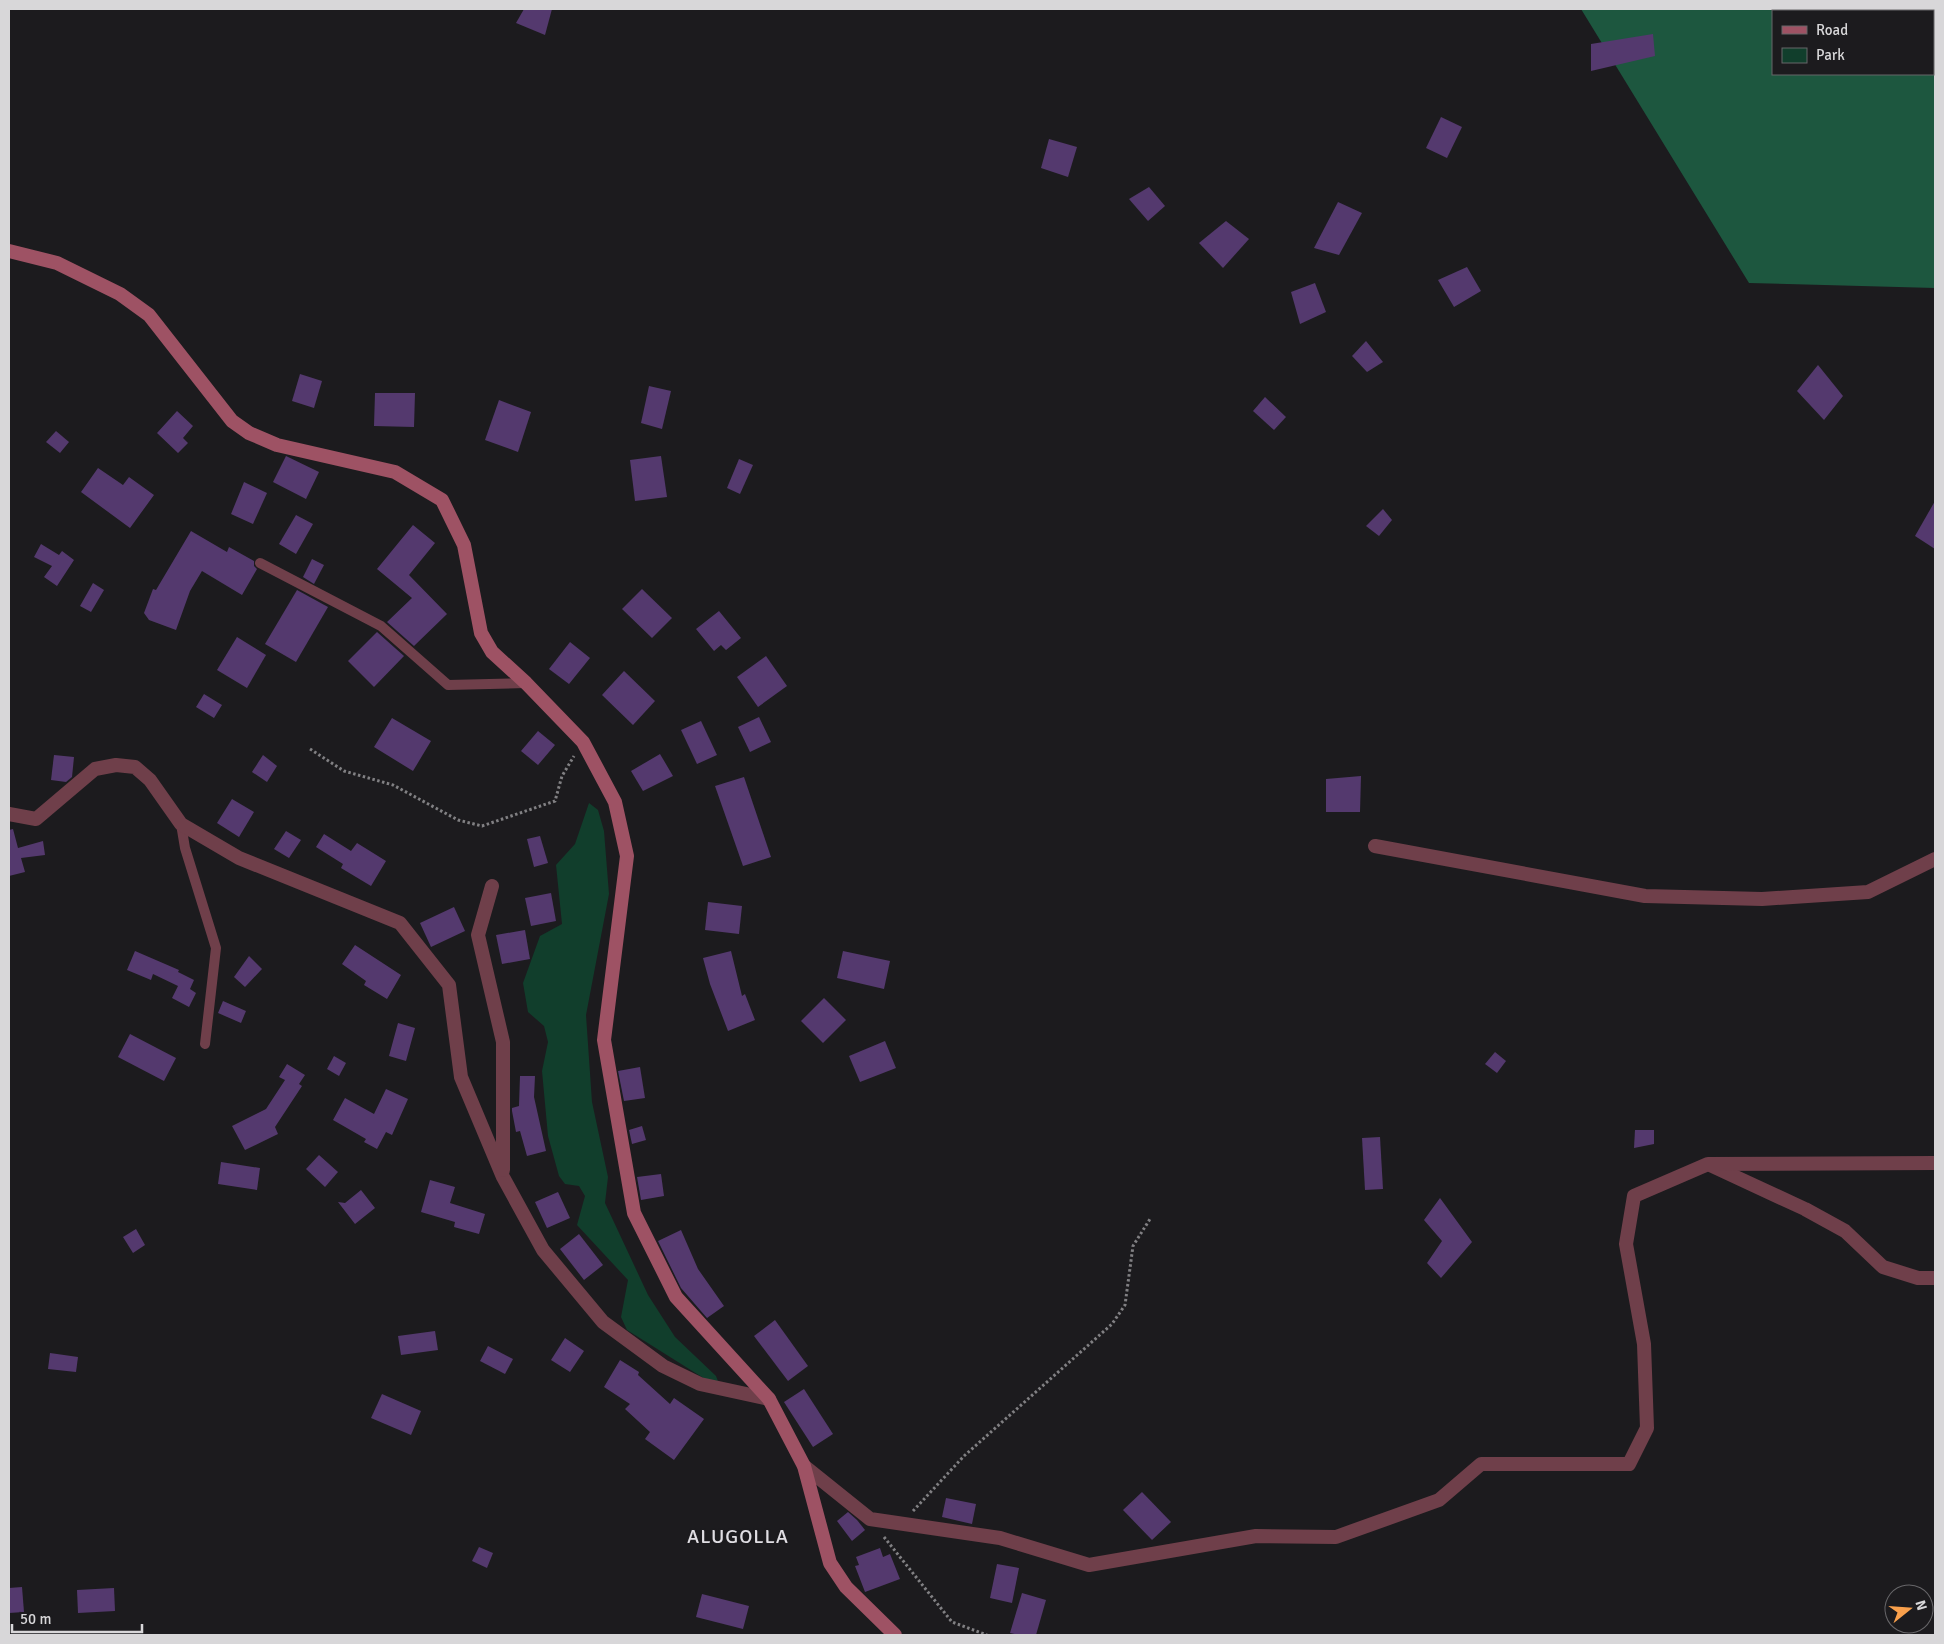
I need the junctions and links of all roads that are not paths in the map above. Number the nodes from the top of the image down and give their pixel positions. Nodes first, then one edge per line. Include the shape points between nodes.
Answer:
1 (9, 251) edge
2 (260, 563) dead end
3 (526, 683) junction
4 (9, 814) edge
5 (181, 824) junction
6 (1375, 846) dead end
7 (1935, 859) edge
8 (492, 886) dead end
9 (205, 1044) dead end
10 (1708, 1164) junction
11 (1935, 1164) edge
12 (503, 1177) junction
13 (1935, 1278) edge
14 (769, 1399) junction
15 (804, 1466) junction
16 (894, 1635) edge

1 - 3 main road via 57,263 120,294 149,315 232,421 249,433 277,445 395,472 442,500 464,545 481,633 492,652
2 - 3 lane via 381,626 448,685
3 - 14 main road via 583,742 615,802 627,856 604,1040 634,1213 676,1297
4 - 5 street via 36,819 95,769 116,764 135,767 150,780
5 - 9 lane via 185,848 216,948
5 - 12 street via 239,858 400,923 449,984 461,1078
6 - 7 street via 1645,896 1762,899 1868,892
8 - 12 street via 478,935 503,1042
10 - 11 street
10 - 13 street via 1845,1231 1884,1267 1918,1278
10 - 15 street via 1634,1196 1626,1244 1644,1344 1647,1428 1629,1464 1481,1464 1439,1500 1336,1537 1256,1536 1089,1565 1000,1538 870,1519
12 - 14 street via 543,1250 604,1322 663,1366 700,1384
14 - 15 main road
15 - 16 main road via 830,1563 846,1587

